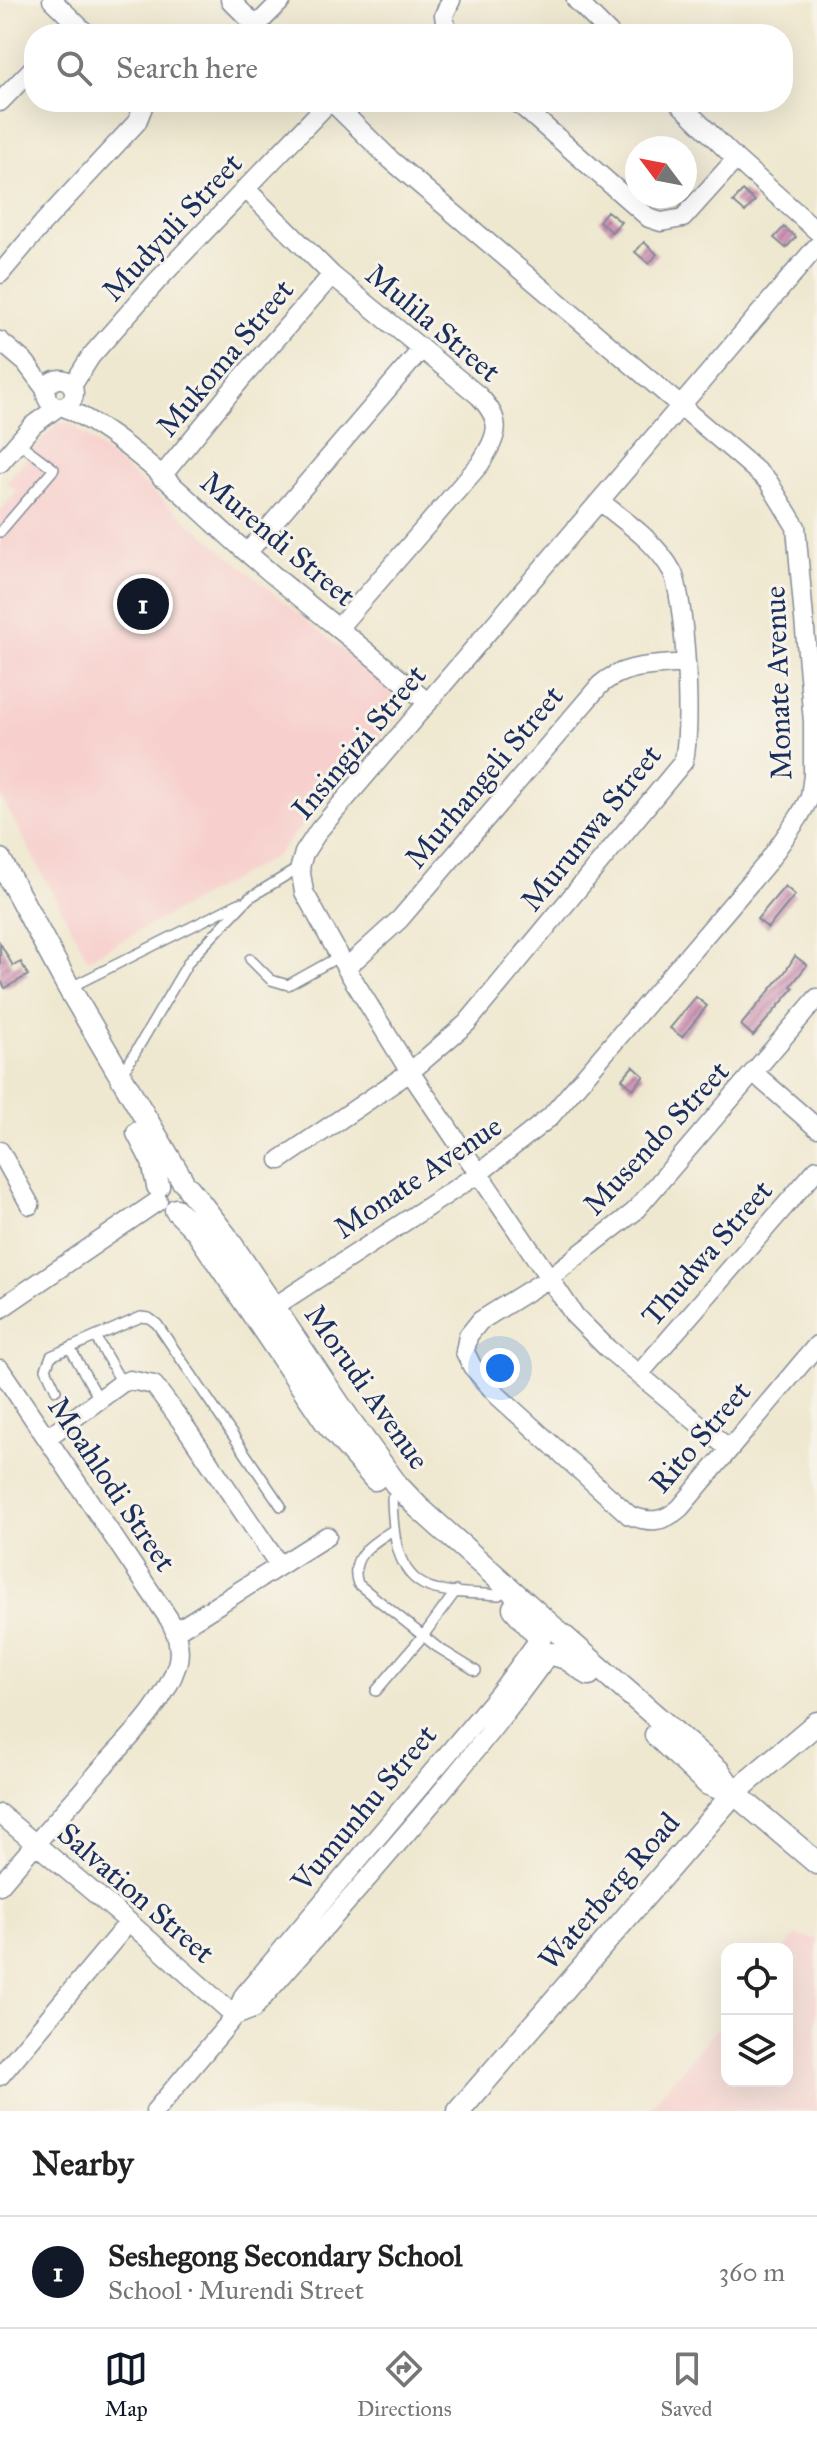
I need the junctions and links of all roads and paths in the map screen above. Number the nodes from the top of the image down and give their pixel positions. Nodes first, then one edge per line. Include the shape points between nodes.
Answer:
1 (52, 0) edge
2 (230, 0) edge
3 (282, 0) edge
4 (451, 0) edge
5 (576, 0) edge
6 (71, 24) edge
7 (254, 24) edge
8 (264, 24) edge
9 (445, 24) edge
10 (600, 24) edge
11 (24, 77) edge
12 (0, 102) edge
13 (141, 112) edge
14 (320, 112) edge
15 (341, 112) edge
16 (528, 112) edge
17 (688, 112) edge
18 (736, 159) junction
19 (245, 188) junction
20 (817, 231) edge
21 (817, 246) edge
22 (0, 274) edge
23 (332, 275) junction
24 (0, 341) edge
25 (421, 350) junction
26 (60, 392) junction
27 (680, 405) junction
28 (18, 442) junction
29 (0, 463) edge
30 (161, 477) junction
31 (601, 502) junction
32 (0, 532) edge
33 (247, 553) junction
34 (339, 627) junction
35 (686, 663) junction
36 (428, 703) junction
37 (813, 799) edge
38 (0, 860) edge
39 (300, 867) junction
40 (249, 898) junction
41 (250, 959) dead end
42 (343, 962) junction
43 (69, 988) junction
44 (817, 998) edge
45 (410, 1072) junction
46 (754, 1073) junction
47 (121, 1076) junction
48 (817, 1128) edge
49 (0, 1151) edge
50 (280, 1160) dead end
51 (817, 1169) edge
52 (478, 1174) junction
53 (186, 1185) junction
54 (164, 1199) junction
55 (30, 1205) dead end
56 (549, 1278) junction
57 (0, 1309) edge
58 (266, 1312) junction
59 (96, 1338) junction
60 (817, 1345) edge
61 (70, 1348) junction
62 (472, 1366) joint
63 (0, 1369) edge
64 (639, 1374) junction
65 (122, 1383) junction
66 (56, 1390) dead end
67 (99, 1399) junction
68 (48, 1437) junction
69 (728, 1448) junction
70 (392, 1498) junction
71 (281, 1506) dead end
72 (393, 1530) junction
73 (327, 1536) dead end
74 (279, 1565) junction
75 (456, 1591) junction
76 (499, 1595) junction
77 (176, 1631) junction
78 (423, 1636) junction
79 (552, 1642) junction
80 (476, 1671) dead end
81 (376, 1691) dead end
82 (817, 1723) edge
83 (734, 1793) junction
84 (0, 1814) edge
85 (35, 1844) junction
86 (817, 1863) edge
87 (0, 1885) edge
88 (129, 1922) junction
89 (235, 2016) junction
90 (0, 2076) edge
91 (155, 2111) edge
92 (459, 2111) edge

1 - 6 street
2 - 7 street
3 - 8 street
4 - 9 street
5 - 10 street
11 - 12 street
13 - 22 street
14 - 19 street, Mudyuli Street
15 - 27 street, Monate Avenue
16 - 18 street via 649,218 661,222 683,218
17 - 18 street
18 - 20 street
19 - 23 street, Mulila Street
19 - 26 street, Mudyuli Street
21 - 27 street, Insingizi Street
23 - 25 street, Mulila Street
23 - 30 street, Mukoma Street
24 - 26 street, Murendi Street
25 - 33 street
25 - 34 street, Mulila Street via 493,410 496,432 480,464
26 - 28 street, Mudyuli Street
26 - 30 street, Murendi Street
27 - 31 street, Insingizi Street
27 - 37 street, Monate Avenue via 768,481 796,527 813,722
28 - 29 street, Mudyuli Street
28 - 32 lane via 54,469
30 - 33 street, Murendi Street
31 - 35 street, Murunwa Street via 638,532 671,570 677,582
31 - 36 street, Insingizi Street
33 - 34 street, Murendi Street
34 - 36 street, Murendi Street
35 - 42 street, Murhangeli Street via 629,668 608,678 400,919
35 - 45 street, Murunwa Street via 687,752 677,772 467,1023
36 - 39 street, Insingizi Street via 319,830
37 - 52 street, Monate Avenue via 767,863 550,1117
38 - 43 street, Morudi Avenue
39 - 40 lane
39 - 42 street, Insingizi Street via 304,892
40 - 43 lane
40 - 47 lane via 189,961
41 - 42 lane via 271,980 288,985
42 - 45 street, Insingizi Street
43 - 47 street, Morudi Avenue
43 - 54 street, Morudi Avenue via 113,1088 150,1154
44 - 46 street, Musendo Street
45 - 50 street, Murunwa Street
45 - 52 street, Insingizi Street
46 - 48 street
46 - 56 street, Musendo Street via 634,1212
47 - 53 street, Morudi Avenue
49 - 55 street
51 - 64 street, Thudwa Street
52 - 56 street, Insingizi Street
52 - 58 street, Monate Avenue
53 - 54 street via 188,1200
53 - 58 street, Morudi Avenue via 225,1235
54 - 57 street
54 - 58 street, Morudi Avenue
56 - 62 street, Musendo Street via 480,1321 465,1345
56 - 64 street, Insingizi Street via 589,1331
58 - 70 street, Morudi Avenue via 326,1422
58 - 79 street, Morudi Avenue via 396,1484
59 - 61 lane
59 - 65 lane
59 - 71 lane via 141,1317 157,1324
60 - 69 street, Rito Street
61 - 66 lane via 47,1362
61 - 67 lane
62 - 69 street, Rito Street via 524,1423 640,1520 671,1516
63 - 68 street, Moahlodi Street
64 - 69 street, Insingizi Street
65 - 67 street
65 - 74 street via 147,1382 160,1392
67 - 68 street
68 - 77 street, Moahlodi Street
70 - 72 lane
70 - 76 street, Morudi Avenue
72 - 75 lane via 400,1557 412,1575 428,1587
72 - 78 lane via 366,1548 355,1574 358,1584
73 - 74 street
74 - 77 street
75 - 76 lane
75 - 78 lane
76 - 79 street, Morudi Avenue
77 - 85 street via 178,1658 161,1695
78 - 80 lane
78 - 81 lane
79 - 83 street, Morudi Avenue
79 - 89 street, Vumunhu Street via 500,1692 244,1995
82 - 83 street, Waterberg Road
83 - 86 street, Morudi Avenue
83 - 92 street, Waterberg Road
84 - 85 street, Salvation Street
85 - 87 street
85 - 88 street, Salvation Street
88 - 89 street, Salvation Street
88 - 90 street
89 - 91 street, Vumunhu Street

